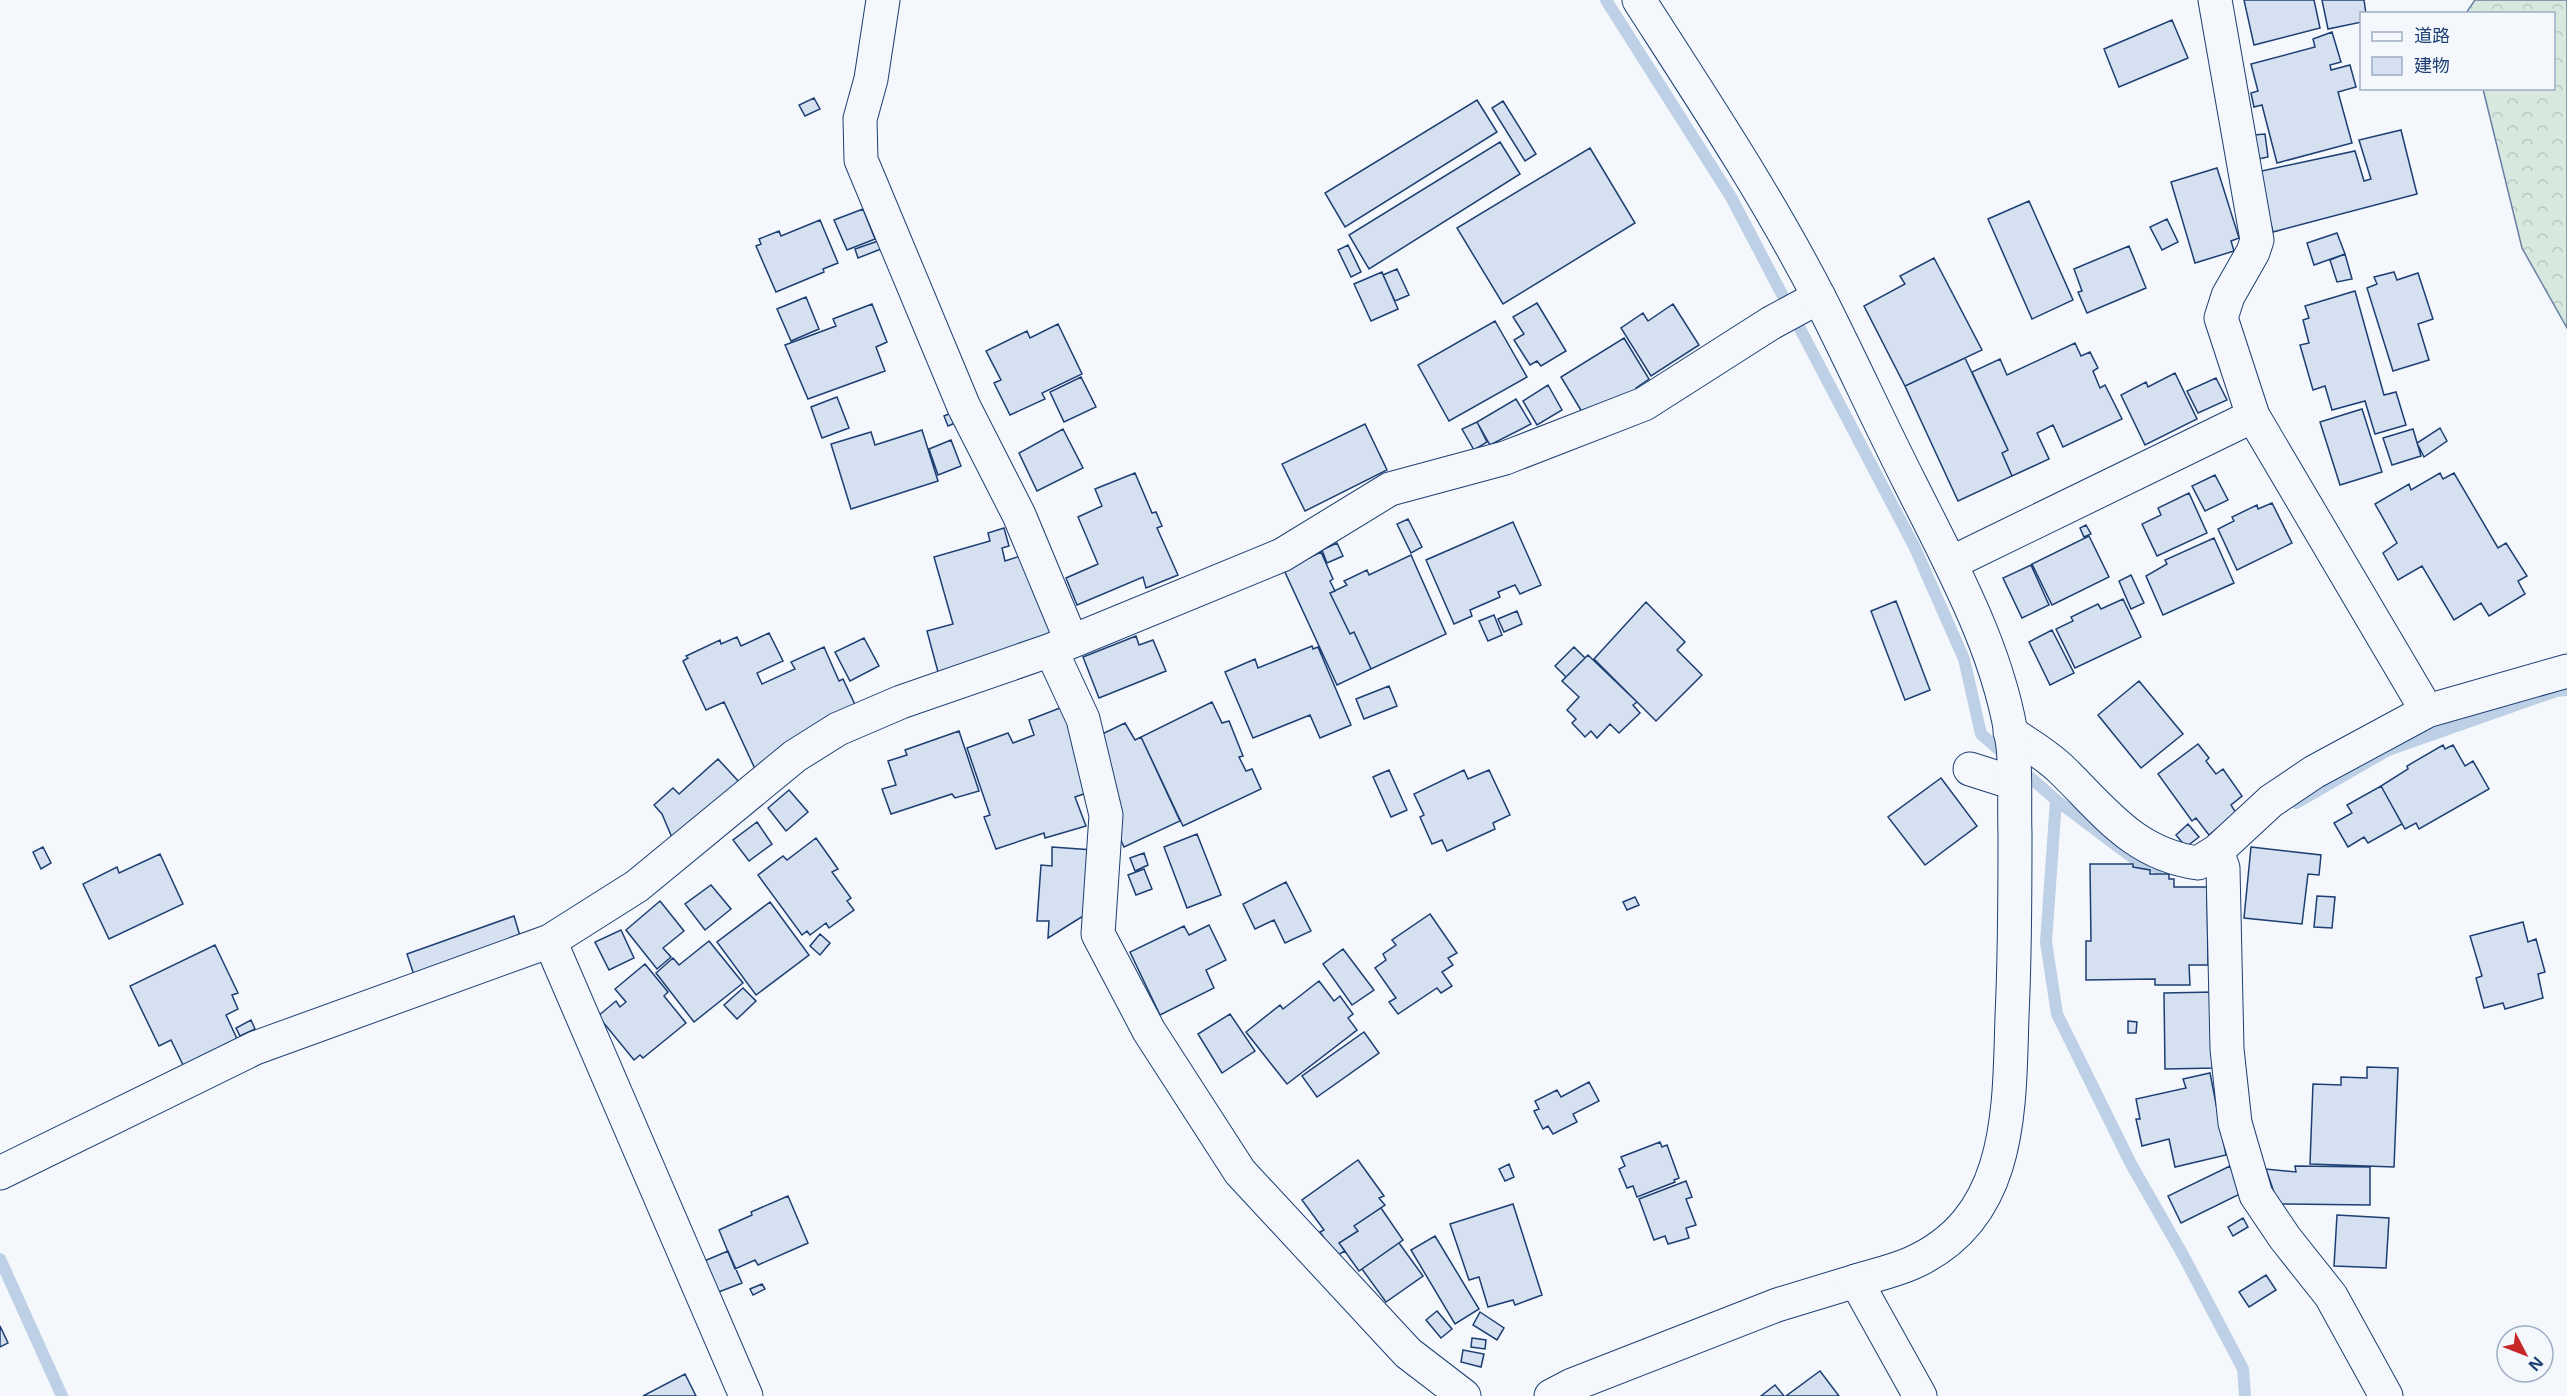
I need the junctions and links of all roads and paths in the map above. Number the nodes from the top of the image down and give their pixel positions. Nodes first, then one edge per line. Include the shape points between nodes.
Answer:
1 (883, 0) edge
2 (1639, 0) edge
3 (2215, 0) edge
4 (1800, 308) junction
5 (2253, 416) junction
6 (1951, 563) junction
7 (1061, 645) junction
8 (2567, 671) edge
9 (2427, 711) junction
10 (2011, 739) junction
11 (1970, 769) dead end
12 (2014, 781) junction
13 (2220, 859) junction
14 (550, 941) junction
15 (0, 1173) edge
16 (1856, 1281) junction
17 (746, 1396) edge
18 (1464, 1396) edge
19 (1551, 1396) edge
20 (1920, 1396) edge
21 (2386, 1396) edge

1 - 7 street via 871,79 860,119 861,160 964,407 1019,515
2 - 4 street via 1730,143
3 - 5 street via 2257,240 2221,318
4 - 6 street
4 - 7 street via 1644,404 1505,458 1390,489 1282,555
5 - 6 street
5 - 9 street
6 - 10 street via 1983,639
7 - 14 street via 901,702 838,729 795,756 637,885
7 - 18 street via 1106,815 1098,934 1149,1031 1240,1172 1408,1353
8 - 9 street
9 - 13 street via 2314,772 2271,801
10 - 12 street
10 - 13 street via 2060,768 2104,815 2158,854 2198,863
11 - 12 street
12 - 16 street via 2016,929 2010,1077 2007,1124 1998,1165 1982,1200 1940,1247 1911,1263
13 - 21 street via 2227,1049 2235,1123 2256,1195 2331,1296
14 - 15 street via 255,1048
14 - 17 street
16 - 19 street via 1777,1305
16 - 20 street

